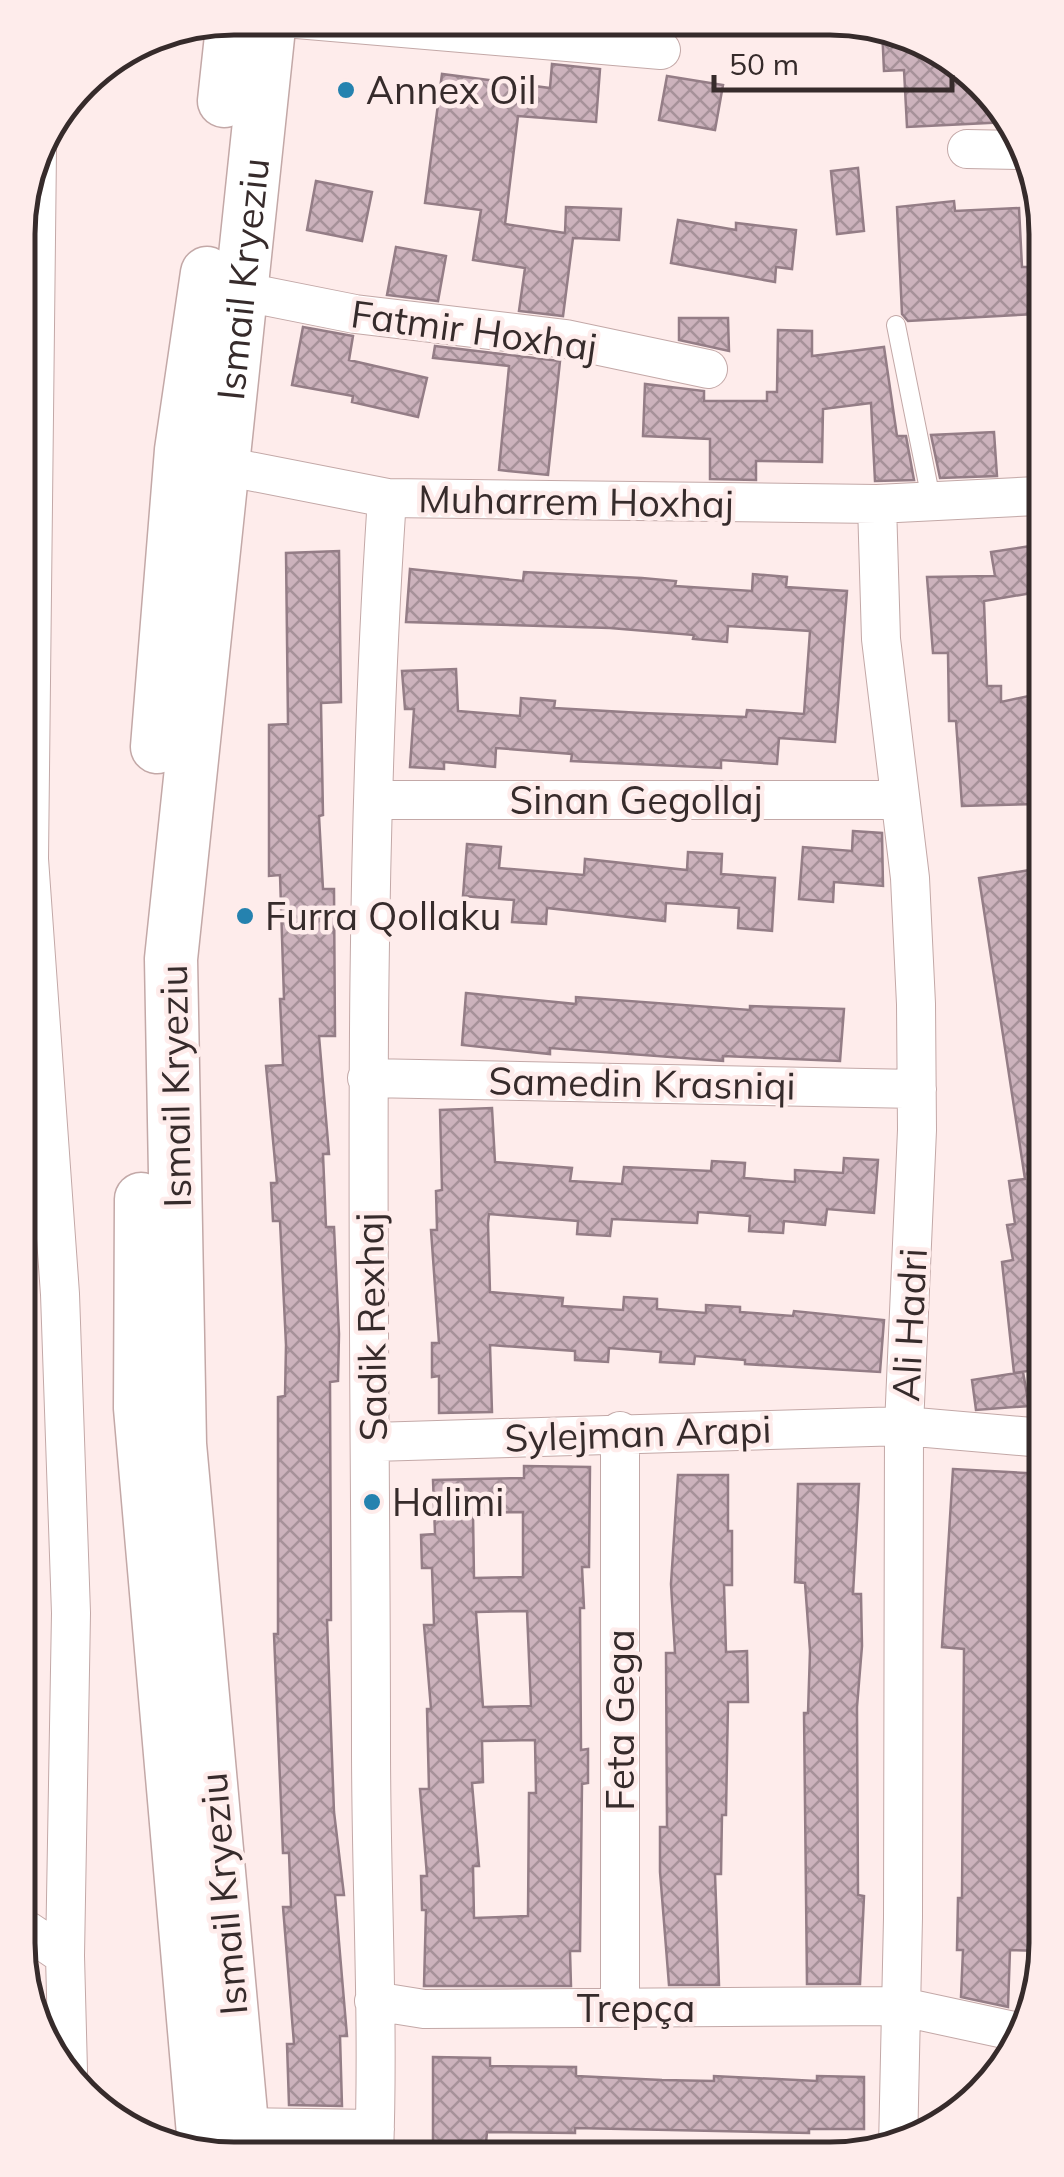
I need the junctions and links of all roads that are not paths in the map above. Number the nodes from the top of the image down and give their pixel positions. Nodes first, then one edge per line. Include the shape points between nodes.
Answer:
1 (231, 35) edge
2 (268, 35) edge
3 (484, 35) edge
4 (660, 50) dead end
5 (967, 149) dead end
6 (1010, 150) edge
7 (240, 291) junction
8 (896, 325) dead end
9 (708, 369) dead end
10 (224, 466) junction
11 (1029, 497) edge
12 (387, 498) junction
13 (877, 504) junction
14 (932, 504) junction
15 (373, 800) junction
16 (900, 800) junction
17 (35, 974) edge
18 (367, 1078) junction
19 (916, 1089) junction
20 (904, 1426) junction
21 (620, 1431) junction
22 (1029, 1437) edge
23 (372, 1442) junction
24 (35, 1936) edge
25 (65, 1956) junction
26 (374, 2002) junction
27 (898, 2006) junction
28 (620, 2008) junction
29 (1009, 2030) edge
30 (68, 2051) edge
31 (898, 2129) edge
32 (230, 2142) edge
33 (231, 2142) edge
34 (375, 2142) edge

1 - 32 main road, Ismail Kryeziu via 176,504 142,973 140,1408
2 - 7 main road, Ismail Kryeziu
3 - 4 street
5 - 6 street
7 - 9 street, Fatmir Hoxhaj via 355,314 566,339
7 - 10 main road, Ismail Kryeziu
8 - 14 lane
10 - 12 street, Muharrem Hoxhaj
10 - 33 main road, Ismail Kryeziu via 172,959 180,1444
11 - 14 street, Muharrem Hoxhaj
12 - 13 street, Muharrem Hoxhaj
12 - 15 street, Sadik Rexhaj
13 - 14 street, Muharrem Hoxhaj
13 - 16 street, Ali Hadri via 881,640
15 - 16 street, Sinan Gegollaj
15 - 18 street, Sadik Rexhaj
16 - 19 street, Ali Hadri via 910,878
17 - 25 street via 60,1294 71,1613
18 - 19 street, Samedin Krasniqi
18 - 23 street, Sadik Rexhaj
19 - 20 street, Ali Hadri
20 - 21 street, Sylejman Arapi
20 - 22 street, Sylejman Arapi
20 - 27 street, Ali Hadri
21 - 23 street, Sylejman Arapi
21 - 28 street, Feta Gega
23 - 26 street, Sadik Rexhaj
24 - 25 street
25 - 30 street
26 - 28 street, Trepça
26 - 34 street, Sadik Rexhaj
27 - 28 street, Trepça
27 - 29 street, Trepça
27 - 31 street, Ali Hadri

